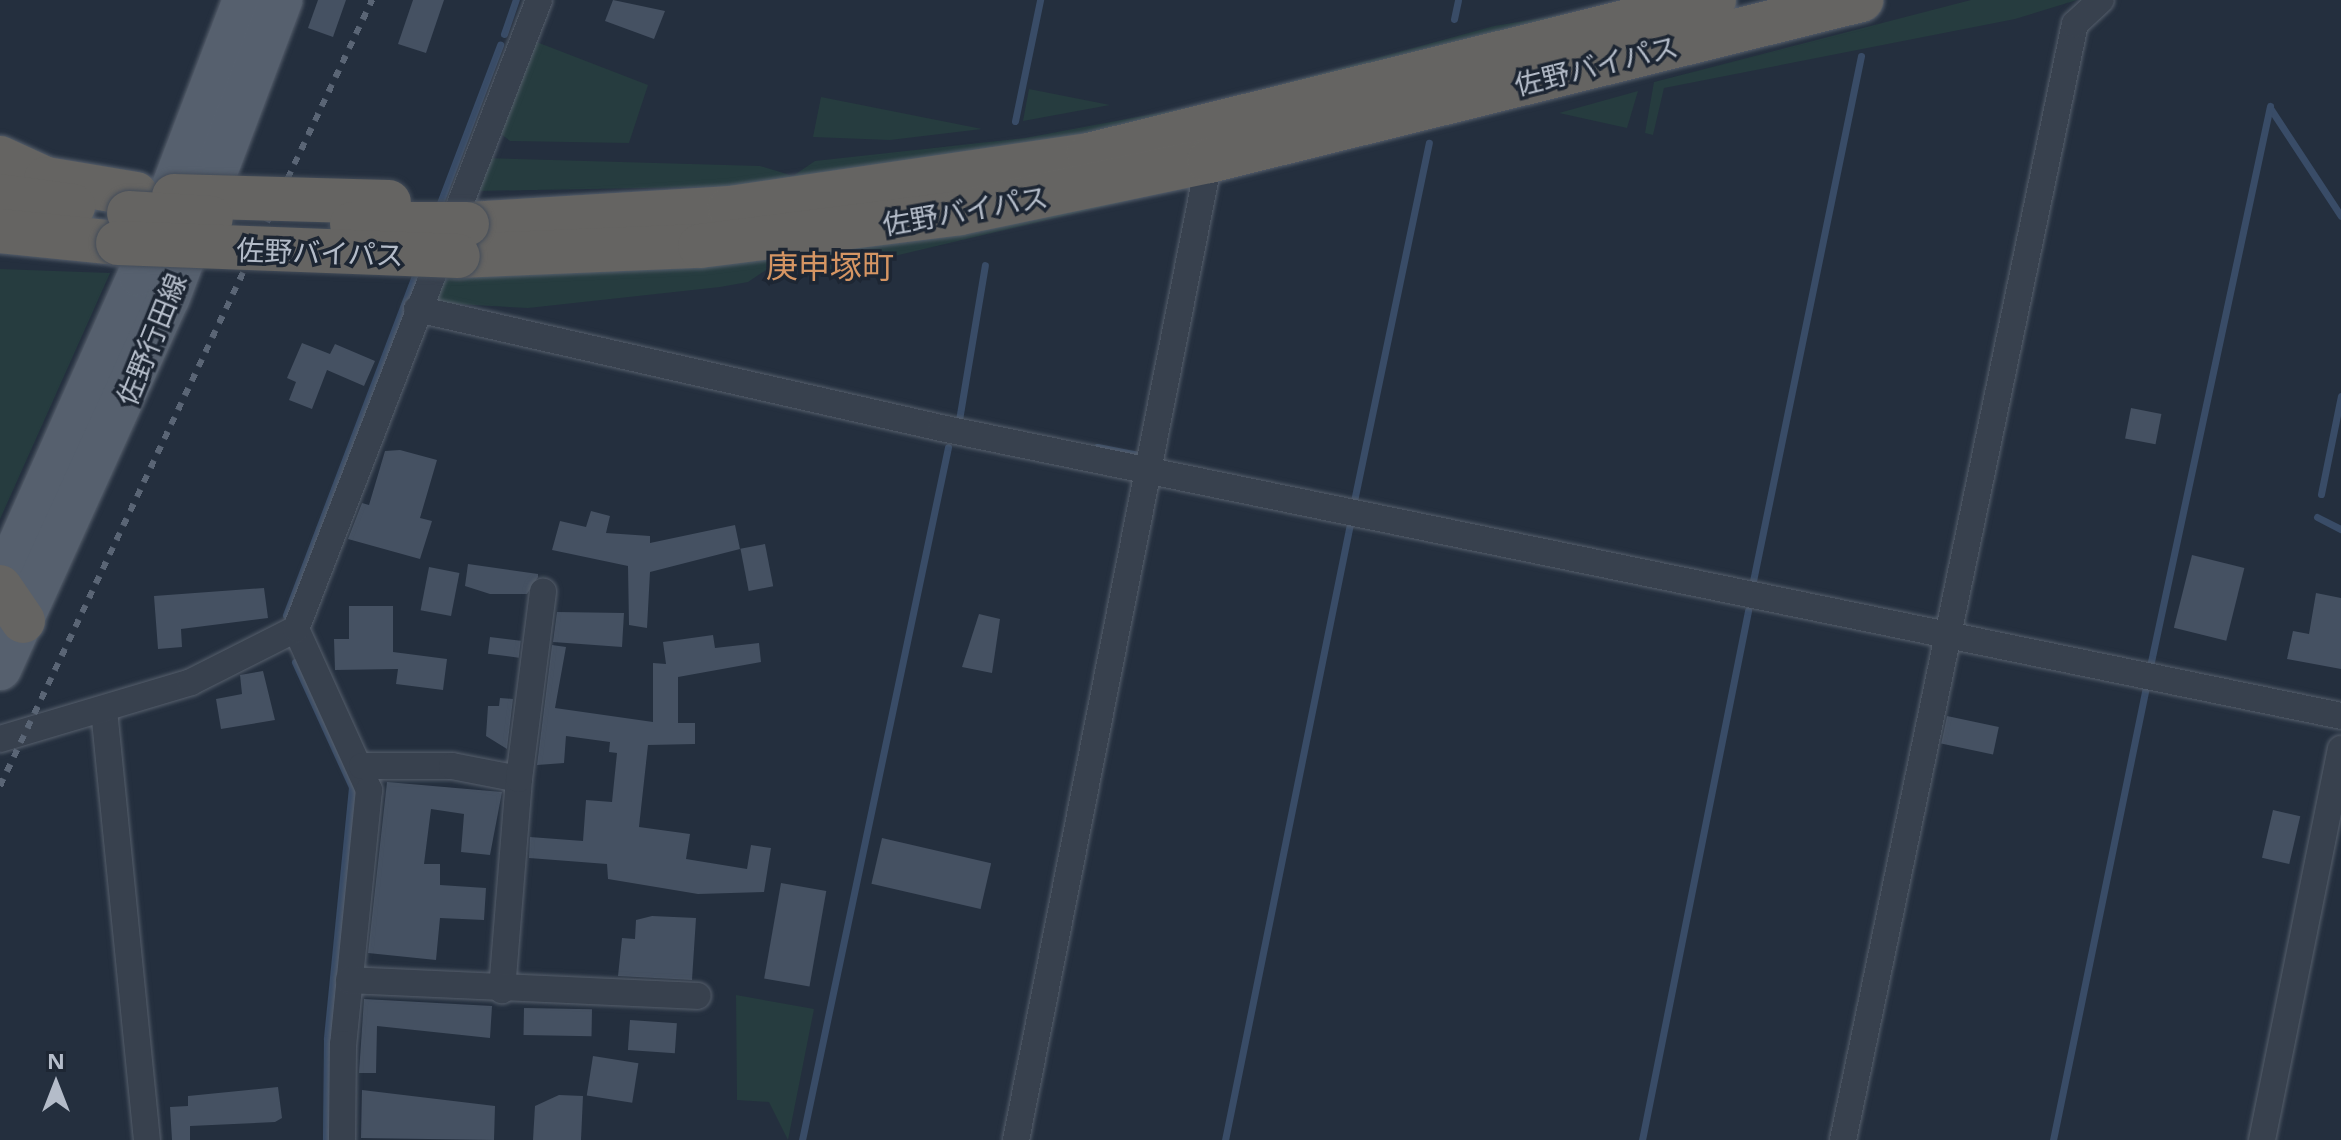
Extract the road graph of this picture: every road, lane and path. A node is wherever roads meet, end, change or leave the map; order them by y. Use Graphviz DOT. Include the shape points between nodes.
graph roads {
  1 [pos="244,0"];
  2 [pos="281,0"];
  3 [pos="539,0"];
  4 [pos="1714,0"];
  5 [pos="1861,0"];
  6 [pos="2101,0"];
  7 [pos="0,158"];
  8 [pos="1209,161"];
  9 [pos="0,196"];
  10 [pos="124,227"];
  11 [pos="466,228"];
  12 [pos="0,231"];
  13 [pos="0,255"];
  14 [pos="417,309"];
  15 [pos="1152,473"];
  16 [pos="543,592"];
  17 [pos="6,604"];
  18 [pos="296,629"];
  19 [pos="1947,635"];
  20 [pos="0,669"];
  21 [pos="104,710"];
  22 [pos="2341,716"];
  23 [pos="0,739"];
  24 [pos="2341,749"];
  25 [pos="362,766"];
  26 [pos="519,779"];
  27 [pos="349,980"];
  28 [pos="502,990"];
  29 [pos="698,996"];
  30 [pos="147,1140"];
  31 [pos="342,1140"];
  32 [pos="1016,1140"];
  33 [pos="1843,1140"];
  34 [pos="2262,1140"];
  1 -- 17 [label="main road, 佐野行田線"];
  2 -- 17 [label="main road, 佐野行田線" via="169,297"];
  3 -- 14 [label="street"];
  4 -- 11 [label="highway, 佐野バイパス" via="1089,155 800,200"];
  5 -- 8 [label="highway, 佐野バイパス"];
  6 -- 19 [label="street" via="2075,24"];
  7 -- 10 [label="highway" via="46,179"];
  8 -- 11 [label="highway, 佐野バイパス" via="960,213 817,233"];
  8 -- 15 [label="street"];
  9 -- 10 [label="highway, 佐野バイパス"];
  10 -- 11 [label="highway, 佐野バイパス, bridge"];
  10 -- 11 [label="highway, 佐野バイパス, bridge" via="353,254"];
  10 -- 12 [label="highway, 佐野バイパス"];
  10 -- 13 [label="highway"];
  14 -- 15 [label="street"];
  14 -- 18 [label="street"];
  15 -- 19 [label="street"];
  15 -- 32 [label="street"];
  16 -- 26 [label="street"];
  17 -- 20 [label="main road, 佐野行田線"];
  18 -- 21 [label="street" via="191,682"];
  18 -- 25 [label="street"];
  19 -- 22 [label="street"];
  19 -- 33 [label="street"];
  21 -- 23 [label="street"];
  21 -- 30 [label="street"];
  24 -- 34 [label="street"];
  25 -- 26 [label="street" via="452,766"];
  25 -- 27 [label="street" via="369,790"];
  26 -- 28 [label="street"];
  27 -- 28 [label="street"];
  27 -- 31 [label="street"];
  28 -- 29 [label="street"];
}
